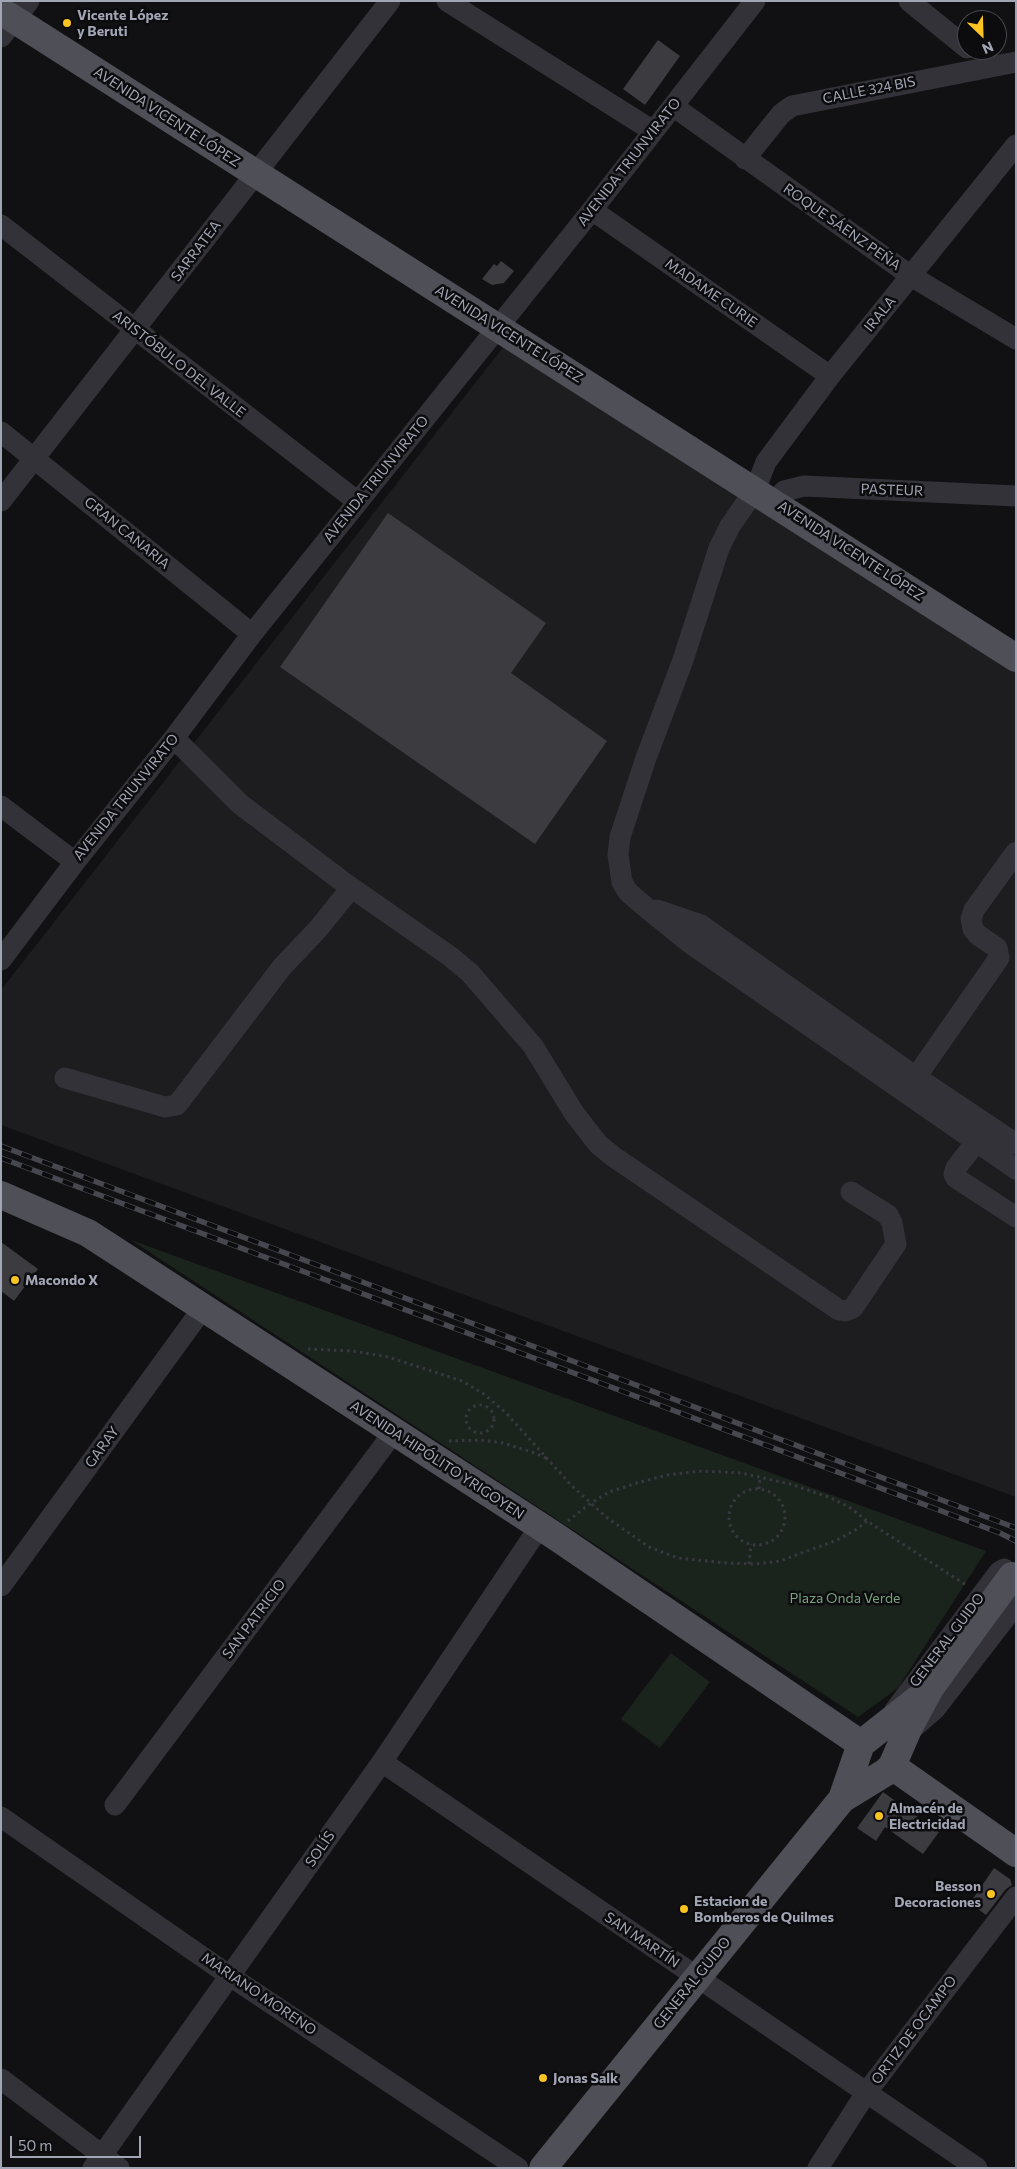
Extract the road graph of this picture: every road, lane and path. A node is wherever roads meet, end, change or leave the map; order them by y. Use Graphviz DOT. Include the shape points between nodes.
graph roads {
  1 [pos="390,1"];
  2 [pos="447,1"];
  3 [pos="756,1"];
  4 [pos="909,1"];
  5 [pos="12,17"];
  6 [pos="957,40"];
  7 [pos="977,60"];
  8 [pos="1016,62"];
  9 [pos="981,68"];
  10 [pos="673,106"];
  11 [pos="653,131"];
  12 [pos="1016,146"];
  13 [pos="745,159"];
  14 [pos="255,173"];
  15 [pos="592,210"];
  16 [pos="1,225"];
  17 [pos="911,276"];
  18 [pos="498,326"];
  19 [pos="135,331"];
  20 [pos="1016,339"];
  21 [pos="830,376"];
  22 [pos="1,432"];
  23 [pos="34,459"];
  24 [pos="765,496"];
  25 [pos="1016,496"];
  26 [pos="1,501"];
  27 [pos="358,502"];
  28 [pos="252,634"];
  29 [pos="1016,658"];
  30 [pos="174,738"];
  31 [pos="1,806"];
  32 [pos="1016,852"];
  33 [pos="75,862"];
  34 [pos="351,888"];
  35 [pos="643,906"];
  36 [pos="1,960"];
  37 [pos="916,1076"];
  38 [pos="65,1078"];
  39 [pos="976,1142"];
  40 [pos="1016,1144"];
  41 [pos="1016,1170"];
  42 [pos="852,1192"];
  43 [pos="1,1195"];
  44 [pos="1016,1217"];
  45 [pos="203,1308"];
  46 [pos="303,1349"];
  47 [pos="492,1401"];
  48 [pos="487,1408"];
  49 [pos="394,1432"];
  50 [pos="474,1432"];
  51 [pos="471,1441"];
  52 [pos="418,1448"];
  53 [pos="550,1460"];
  54 [pos="760,1478"];
  55 [pos="759,1489"];
  56 [pos="590,1503"];
  57 [pos="867,1522"];
  58 [pos="547,1531"];
  59 [pos="751,1544"];
  60 [pos="749,1564"];
  61 [pos="1014,1574"];
  62 [pos="1,1586"];
  63 [pos="981,1594"];
  64 [pos="1016,1604"];
  65 [pos="895,1730"];
  66 [pos="861,1744"];
  67 [pos="382,1762"];
  68 [pos="892,1766"];
  69 [pos="842,1798"];
  70 [pos="115,1805"];
  71 [pos="1,1817"];
  72 [pos="1016,1853"];
  73 [pos="1016,1897"];
  74 [pos="230,1976"];
  75 [pos="696,1977"];
  76 [pos="1,2079"];
  77 [pos="866,2093"];
  78 [pos="105,2164"];
  79 [pos="518,2168"];
  80 [pos="543,2168"];
  81 [pos="818,2168"];
  82 [pos="977,2168"];
  1 -- 14 [label="street, SARRATEA"];
  2 -- 11 [label="street"];
  3 -- 10 [label="street, AVENIDA TRIUNVIRATO"];
  4 -- 6 [label="street"];
  5 -- 14 [label="main road, AVENIDA VICENTE LÓPEZ"];
  7 -- 9 [label="street"];
  8 -- 9 [label="street, CALLE 324 BIS"];
  9 -- 13 [label="street, CALLE 324 BIS" via="792,106 781,114"];
  10 -- 11 [label="street, AVENIDA TRIUNVIRATO"];
  10 -- 13 [label="street, ROQUE SÁENZ PEÑA"];
  11 -- 15 [label="street, AVENIDA TRIUNVIRATO"];
  12 -- 17 [label="street, IRALA"];
  13 -- 17 [label="street, ROQUE SÁENZ PEÑA"];
  14 -- 18 [label="main road, AVENIDA VICENTE LÓPEZ"];
  14 -- 19 [label="street, SARRATEA"];
  15 -- 18 [label="street, AVENIDA TRIUNVIRATO"];
  15 -- 21 [label="street, MADAME CURIE"];
  16 -- 19 [label="street, ARISTÓBULO DEL VALLE"];
  17 -- 20 [label="street, ROQUE SÁENZ PEÑA"];
  17 -- 21 [label="street, IRALA"];
  18 -- 24 [label="main road, AVENIDA VICENTE LÓPEZ"];
  18 -- 27 [label="street, AVENIDA TRIUNVIRATO"];
  19 -- 23 [label="street, SARRATEA"];
  19 -- 27 [label="street, ARISTÓBULO DEL VALLE"];
  21 -- 24 [label="street, IRALA" via="766,462"];
  22 -- 23 [label="street, GRAN CANARIA"];
  23 -- 26 [label="street, SARRATEA"];
  23 -- 28 [label="street, GRAN CANARIA"];
  24 -- 25 [label="street, PASTEUR" via="804,486"];
  24 -- 29 [label="main road, AVENIDA VICENTE LÓPEZ"];
  24 -- 35 [label="street" via="730,526 719,548 620,838 618,855 622,882"];
  27 -- 28 [label="street, AVENIDA TRIUNVIRATO"];
  28 -- 30 [label="street, AVENIDA TRIUNVIRATO"];
  30 -- 33 [label="street, AVENIDA TRIUNVIRATO"];
  30 -- 34 [label="street" via="240,804"];
  31 -- 33 [label="street"];
  32 -- 37 [label="street" via="974,910 971,919 978,935 997,948 999,958"];
  33 -- 36 [label="street, AVENIDA TRIUNVIRATO"];
  34 -- 38 [label="street" via="282,967 177,1105 165,1107"];
  34 -- 42 [label="street" via="451,957 483,987 533,1046 574,1113 598,1144 839,1310 846,1311 853,1308 896,1244 888,1215"];
  35 -- 37 [label="street" via="700,925"];
  35 -- 39 [label="street" via="690,943"];
  37 -- 40 [label="street"];
  39 -- 41 [label="street"];
  39 -- 44 [label="street" via="956,1168 956,1178"];
  43 -- 45 [label="main road, AVENIDA HIPÓLITO YRIGOYEN" via="88,1233"];
  45 -- 49 [label="main road, AVENIDA HIPÓLITO YRIGOYEN"];
  45 -- 62 [label="street, GARAY"];
  46 -- 47 [label="path" via="353,1351 388,1357 462,1381"];
  47 -- 48 [label="path"];
  47 -- 53 [label="path"];
  48 -- 50 [label="path" via="494,1419 491,1428 483,1433"];
  48 -- 50 [label="path" via="474,1407 467,1413 467,1426"];
  49 -- 52 [label="main road, AVENIDA HIPÓLITO YRIGOYEN"];
  49 -- 70 [label="street, SAN PATRICIO"];
  50 -- 51 [label="path"];
  51 -- 52 [label="path" via="443,1441"];
  51 -- 53 [label="path" via="504,1443"];
  52 -- 58 [label="main road, AVENIDA HIPÓLITO YRIGOYEN"];
  53 -- 56 [label="path"];
  54 -- 55 [label="path"];
  54 -- 56 [label="path" via="741,1473 702,1471 667,1475 609,1492"];
  54 -- 57 [label="path" via="831,1498"];
  55 -- 59 [label="path" via="746,1490 729,1509 734,1535"];
  55 -- 59 [label="path" via="774,1494 781,1501 785,1520 776,1538 768,1543"];
  56 -- 58 [label="path" via="568,1521"];
  56 -- 60 [label="path" via="649,1547 678,1558"];
  57 -- 60 [label="path" via="807,1553 780,1562"];
  57 -- 63 [label="path"];
  58 -- 66 [label="main road, AVENIDA HIPÓLITO YRIGOYEN"];
  58 -- 67 [label="street, SOLÍS"];
  59 -- 60 [label="path"];
  61 -- 63 [label="street, GENERAL GUIDO" via="1011,1568 1003,1569"];
  61 -- 65 [label="main road, GENERAL GUIDO"];
  63 -- 65 [label="street, GENERAL GUIDO" via="913,1685"];
  64 -- 65 [label="street, GENERAL GUIDO" via="934,1709"];
  65 -- 66 [label="main road, GENERAL GUIDO"];
  65 -- 68 [label="main road, GENERAL GUIDO"];
  66 -- 69 [label="main road, GENERAL GUIDO"];
  67 -- 74 [label="street, SOLÍS"];
  67 -- 75 [label="street, SAN MARTÍN"];
  68 -- 69 [label="main road, GENERAL GUIDO"];
  68 -- 72 [label="main road"];
  69 -- 75 [label="main road, GENERAL GUIDO"];
  71 -- 74 [label="street, MARIANO MORENO"];
  73 -- 77 [label="street, ORTIZ DE OCAMPO"];
  74 -- 78 [label="street, SOLÍS"];
  74 -- 79 [label="street, MARIANO MORENO"];
  75 -- 77 [label="street, SAN MARTÍN"];
  75 -- 80 [label="main road, GENERAL GUIDO"];
  76 -- 78 [label="street"];
  77 -- 81 [label="street, ORTIZ DE OCAMPO"];
  77 -- 82 [label="street, SAN MARTÍN"];
}
